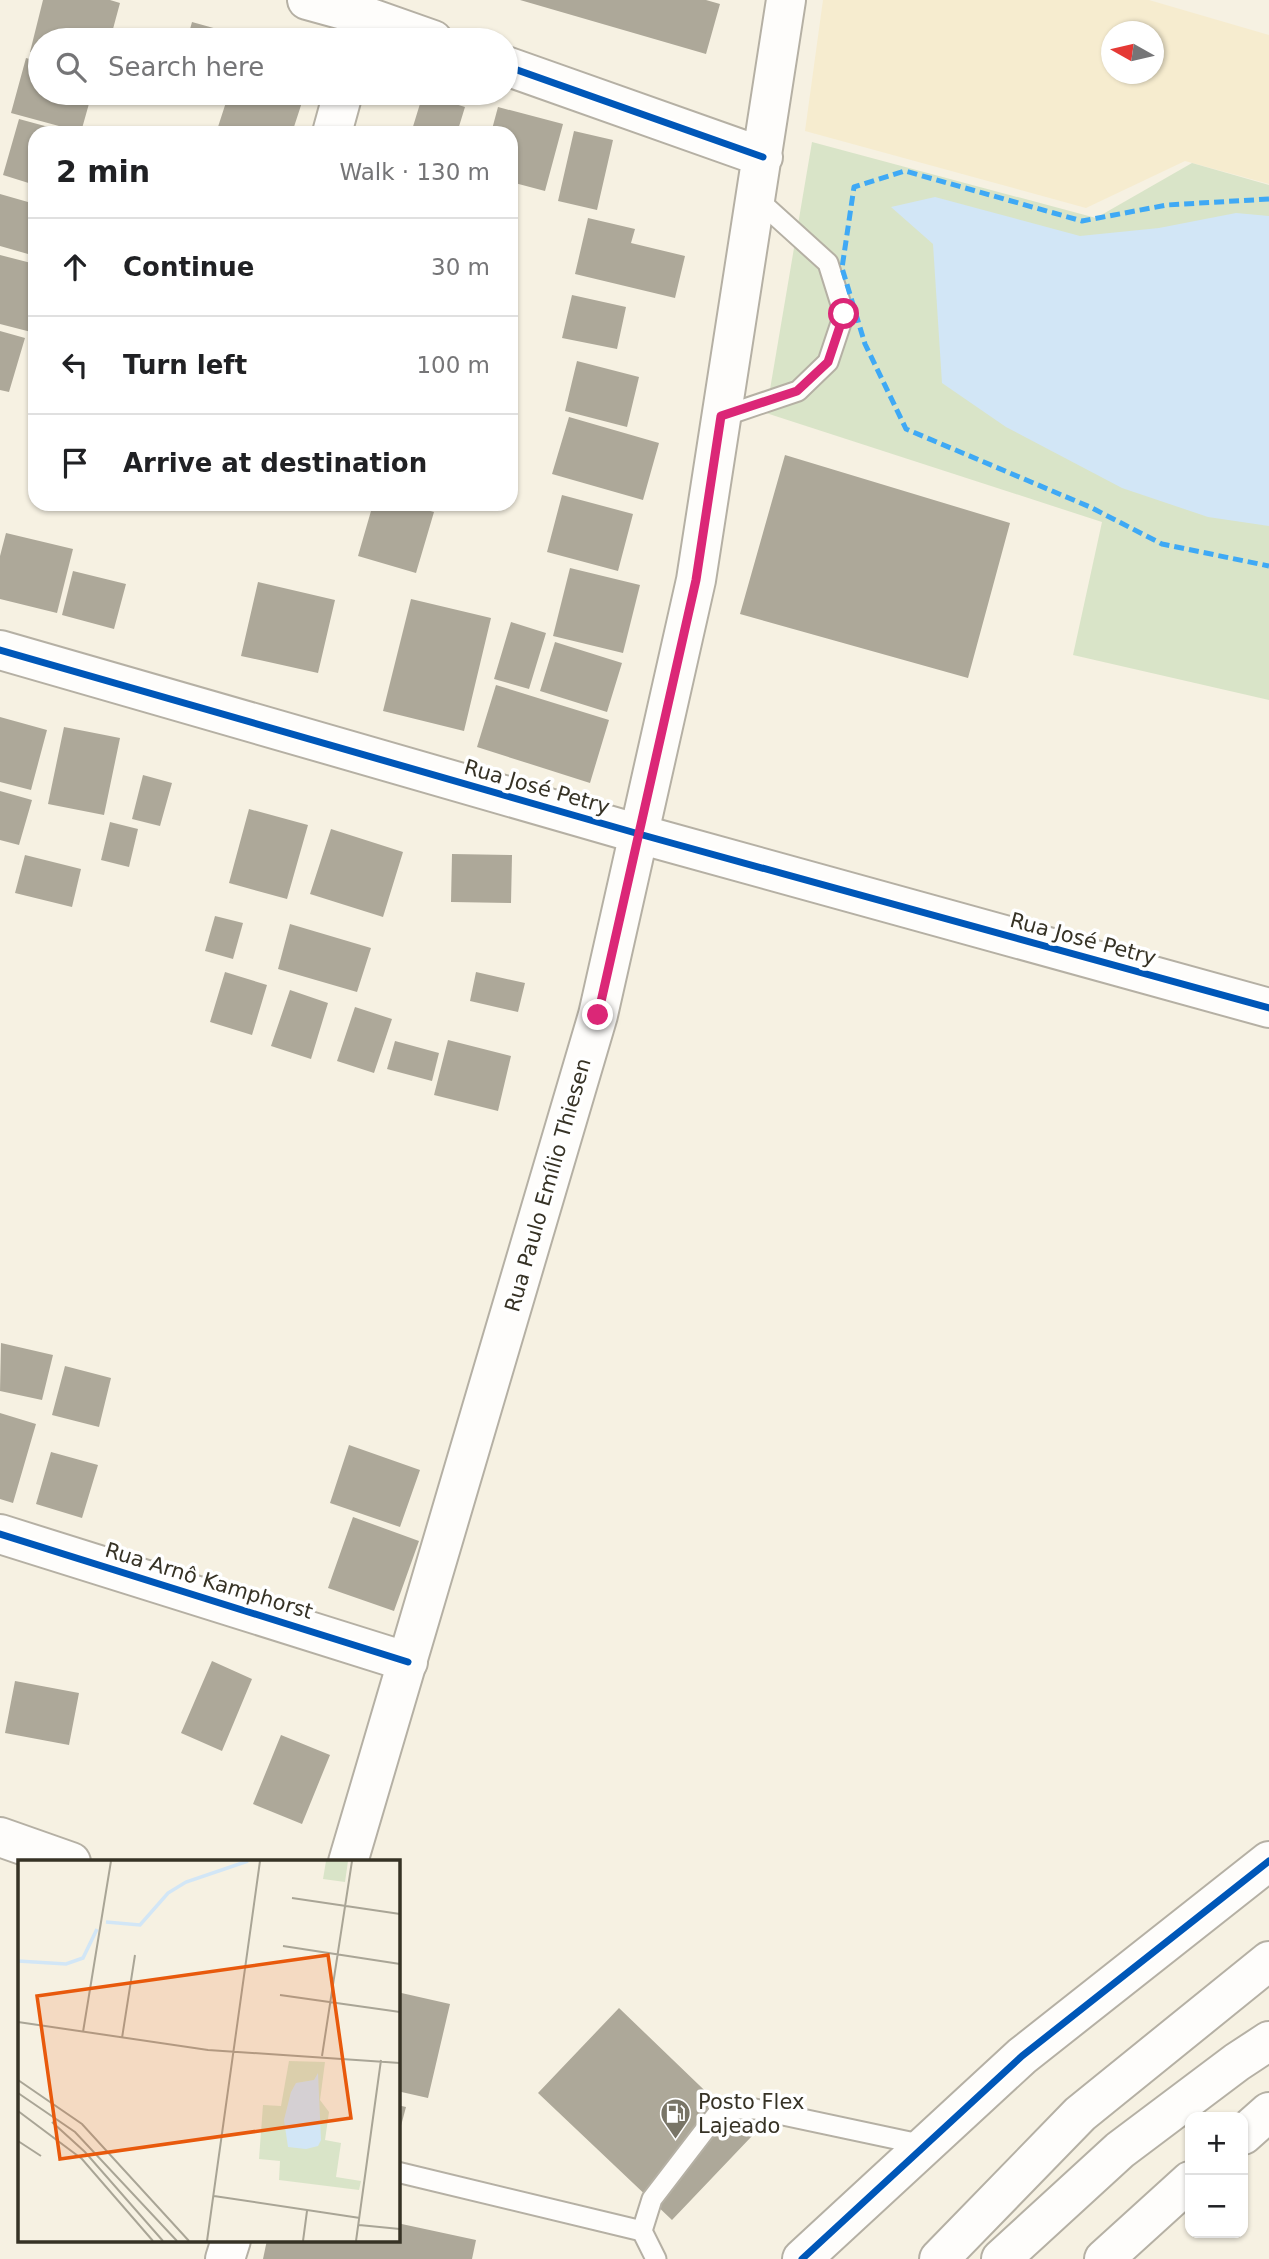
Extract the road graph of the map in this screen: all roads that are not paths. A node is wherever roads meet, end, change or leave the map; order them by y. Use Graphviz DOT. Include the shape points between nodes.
graph roads {
  1 [pos="307,0"];
  2 [pos="786,0"];
  3 [pos="364,19"];
  4 [pos="394,28"];
  5 [pos="518,70"];
  6 [pos="340,105"];
  7 [pos="334,126"];
  8 [pos="763,157"];
  9 [pos="755,197"];
  10 [pos="721,416"];
  11 [pos="0,650"];
  12 [pos="639,834"];
  13 [pos="1269,1009"];
  14 [pos="0,1534"];
  15 [pos="408,1662"];
  16 [pos="0,1837"];
  17 [pos="65,1860"];
  18 [pos="349,1860"];
  19 [pos="1269,1861"];
  20 [pos="1269,1961"];
  21 [pos="1269,2041"];
  22 [pos="1269,2112"];
  23 [pos="1248,2131"];
  24 [pos="924,2144"];
  25 [pos="399,2172"];
  26 [pos="1185,2186"];
  27 [pos="642,2231"];
  28 [pos="230,2242"];
  29 [pos="225,2259"];
  30 [pos="656,2259"];
  31 [pos="802,2259"];
  32 [pos="939,2259"];
  33 [pos="1002,2259"];
  34 [pos="1104,2259"];
  1 -- 3 [label="main road"];
  2 -- 8 [label="main road, Rua Paulo Emílio Thiesen"];
  3 -- 4 [label="main road"];
  5 -- 8 [label="main road"];
  6 -- 7 [label="main road"];
  8 -- 9 [label="main road, Rua Paulo Emílio Thiesen"];
  9 -- 10 [label="main road, Rua Paulo Emílio Thiesen"];
  9 -- 10 [label="lane" via="828,263 844,314 828,362 797,391"];
  10 -- 12 [label="main road, Rua Paulo Emílio Thiesen" via="696,580"];
  11 -- 12 [label="main road, Rua José Petry"];
  12 -- 13 [label="main road, Rua José Petry"];
  12 -- 15 [label="main road, Rua Paulo Emílio Thiesen" via="598,1015"];
  14 -- 15 [label="main road, Rua Arnô Kamphorst"];
  15 -- 18 [label="main road, Rua Paulo Emílio Thiesen"];
  16 -- 17 [label="main road"];
  19 -- 24 [label="main road" via="1022,2056"];
  20 -- 32 [label="main road" via="1080,2114"];
  21 -- 33 [label="main road" via="1120,2150"];
  22 -- 23 [label="main road"];
  24 -- 27 [label="lane" via="755,2109 718,2113 652,2199"];
  24 -- 31 [label="main road"];
  25 -- 27 [label="lane"];
  26 -- 34 [label="main road"];
  27 -- 30 [label="lane"];
  28 -- 29 [label="main road"];
}
